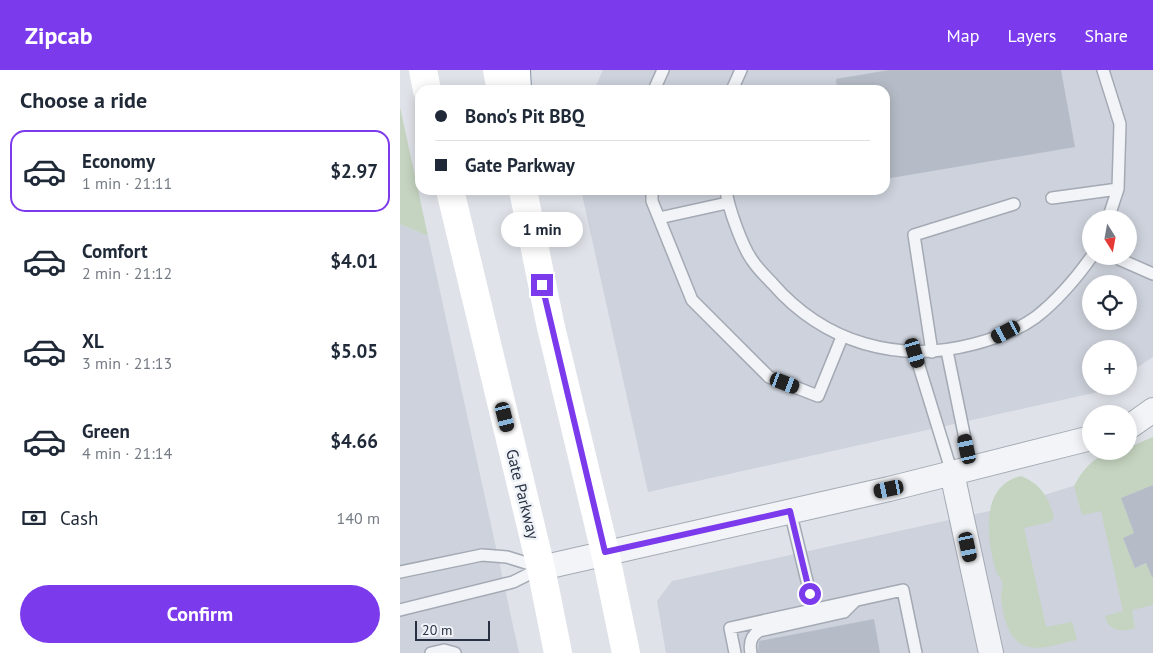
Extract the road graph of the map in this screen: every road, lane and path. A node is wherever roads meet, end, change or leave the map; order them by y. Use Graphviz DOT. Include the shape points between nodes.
graph roads {
  1 [pos="423,70"];
  2 [pos="497,70"];
  3 [pos="516,70"];
  4 [pos="663,70"];
  5 [pos="741,70"];
  6 [pos="1102,70"];
  7 [pos="426,85"];
  8 [pos="501,85"];
  9 [pos="517,85"];
  10 [pos="656,85"];
  11 [pos="734,85"];
  12 [pos="1118,189"];
  13 [pos="451,195"];
  14 [pos="524,195"];
  15 [pos="652,195"];
  16 [pos="726,195"];
  17 [pos="1052,198"];
  18 [pos="727,203"];
  19 [pos="1014,204"];
  20 [pos="1111,210"];
  21 [pos="659,218"];
  22 [pos="1086,265"];
  23 [pos="1132,265"];
  24 [pos="1153,274"];
  25 [pos="842,337"];
  26 [pos="947,351"];
  27 [pos="932,352"];
  28 [pos="915,353"];
  29 [pos="1153,410"];
  30 [pos="1137,421"];
  31 [pos="1082,440"];
  32 [pos="961,471"];
  33 [pos="790,511"];
  34 [pos="605,552"];
  35 [pos="541,568"];
  36 [pos="400,572"];
  37 [pos="855,601"];
  38 [pos="400,610"];
  39 [pos="814,610"];
  40 [pos="431,653"];
  41 [pos="455,653"];
  42 [pos="558,653"];
  43 [pos="626,653"];
  44 [pos="735,653"];
  45 [pos="751,653"];
  46 [pos="916,653"];
  47 [pos="991,653"];
  1 -- 7 [label="main road"];
  2 -- 8 [label="main road"];
  3 -- 9 [label="main road"];
  4 -- 10 [label="lane"];
  5 -- 11 [label="lane"];
  6 -- 12 [label="lane" via="1120,124"];
  12 -- 17 [label="lane"];
  12 -- 20 [label="lane"];
  13 -- 35 [label="main road, Gate Parkway"];
  14 -- 34 [label="main road" via="550,323"];
  15 -- 21 [label="lane"];
  16 -- 18 [label="lane"];
  18 -- 21 [label="lane"];
  18 -- 25 [label="lane" via="756,266 790,305"];
  19 -- 27 [label="lane" via="914,235"];
  21 -- 25 [label="lane" via="692,300 769,377 818,396"];
  22 -- 26 [label="lane" via="1069,288 1034,318 992,340"];
  23 -- 24 [label="lane"];
  25 -- 28 [label="lane" via="878,348"];
  26 -- 27 [label="lane"];
  26 -- 32 [label="lane"];
  27 -- 28 [label="lane"];
  28 -- 32 [label="lane"];
  29 -- 30 [label="street"];
  31 -- 32 [label="street"];
  32 -- 33 [label="street"];
  32 -- 47 [label="street"];
  33 -- 34 [label="street"];
  33 -- 39 [label="lane"];
  34 -- 35 [label="street"];
  34 -- 43 [label="main road"];
  35 -- 36 [label="lane" via="507,556 482,555"];
  35 -- 38 [label="lane" via="513,582"];
  35 -- 42 [label="main road, Gate Parkway"];
  37 -- 39 [label="lane"];
  37 -- 45 [label="lane" via="844,612 759,631 750,643"];
  37 -- 46 [label="lane" via="903,590"];
  39 -- 44 [label="lane" via="730,628"];
  40 -- 41 [label="lane" via="444,650"];
}
